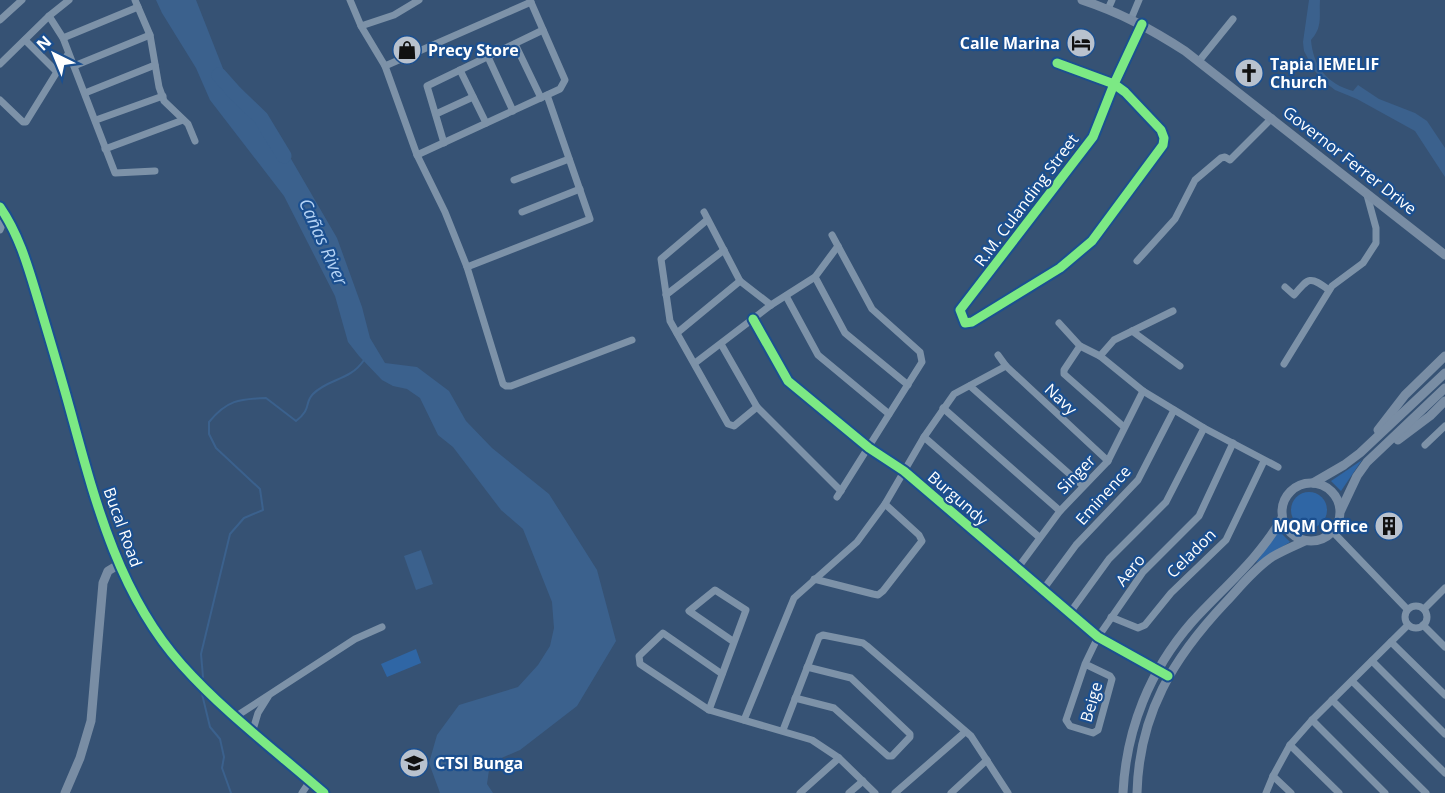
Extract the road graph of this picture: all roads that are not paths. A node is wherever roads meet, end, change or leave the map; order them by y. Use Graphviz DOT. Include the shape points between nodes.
graph roads {
  1 [pos="22,0"];
  2 [pos="69,0"];
  3 [pos="350,0"];
  4 [pos="419,0"];
  5 [pos="1082,0"];
  6 [pos="1139,0"];
  7 [pos="530,1"];
  8 [pos="136,3"];
  9 [pos="1110,4"];
  10 [pos="49,16"];
  11 [pos="1131,19"];
  12 [pos="1233,19"];
  13 [pos="0,20"];
  14 [pos="1142,24"];
  15 [pos="361,26"];
  16 [pos="543,30"];
  17 [pos="150,35"];
  18 [pos="63,38"];
  19 [pos="25,40"];
  20 [pos="515,44"];
  21 [pos="68,54"];
  22 [pos="488,57"];
  23 [pos="1199,61"];
  24 [pos="1057,63"];
  25 [pos="0,64"];
  26 [pos="155,65"];
  27 [pos="74,66"];
  28 [pos="385,66"];
  29 [pos="460,70"];
  30 [pos="57,72"];
  31 [pos="1114,84"];
  32 [pos="85,93"];
  33 [pos="163,96"];
  34 [pos="473,97"];
  35 [pos="544,97"];
  36 [pos="0,100"];
  37 [pos="10,110"];
  38 [pos="513,111"];
  39 [pos="0,112"];
  40 [pos="436,114"];
  41 [pos="1272,118"];
  42 [pos="96,120"];
  43 [pos="183,120"];
  44 [pos="486,123"];
  45 [pos="195,141"];
  46 [pos="444,143"];
  47 [pos="105,149"];
  48 [pos="417,155"];
  49 [pos="569,159"];
  50 [pos="155,171"];
  51 [pos="514,180"];
  52 [pos="580,189"];
  53 [pos="1367,192"];
  54 [pos="3,211"];
  55 [pos="522,212"];
  56 [pos="704,212"];
  57 [pos="707,220"];
  58 [pos="0,230"];
  59 [pos="832,235"];
  60 [pos="838,246"];
  61 [pos="724,250"];
  62 [pos="1445,255"];
  63 [pos="1137,261"];
  64 [pos="467,267"];
  65 [pos="815,277"];
  66 [pos="740,282"];
  67 [pos="1285,287"];
  68 [pos="1329,290"];
  69 [pos="666,295"];
  70 [pos="786,296"];
  71 [pos="771,305"];
  72 [pos="1173,311"];
  73 [pos="753,319"];
  74 [pos="1059,323"];
  75 [pos="1132,331"];
  76 [pos="677,333"];
  77 [pos="632,340"];
  78 [pos="721,344"];
  79 [pos="1080,346"];
  80 [pos="998,355"];
  81 [pos="1100,356"];
  82 [pos="1445,356"];
  83 [pos="695,363"];
  84 [pos="1284,364"];
  85 [pos="1006,366"];
  86 [pos="1180,366"];
  87 [pos="1445,373"];
  88 [pos="908,385"];
  89 [pos="970,386"];
  90 [pos="1445,388"];
  91 [pos="1143,391"];
  92 [pos="1445,402"];
  93 [pos="757,407"];
  94 [pos="944,408"];
  95 [pos="1174,410"];
  96 [pos="890,414"];
  97 [pos="1124,427"];
  98 [pos="1204,428"];
  99 [pos="1443,431"];
  100 [pos="924,437"];
  101 [pos="1233,443"];
  102 [pos="1425,445"];
  103 [pos="869,448"];
  104 [pos="1360,453"];
  105 [pos="1264,460"];
  106 [pos="1108,461"];
  107 [pos="1367,462"];
  108 [pos="1278,467"];
  109 [pos="904,471"];
  110 [pos="1313,483"];
  111 [pos="1083,486"];
  112 [pos="885,504"];
  113 [pos="1341,510"];
  114 [pos="1060,511"];
  115 [pos="1282,518"];
  116 [pos="1333,532"];
  117 [pos="1040,537"];
  118 [pos="1305,541"];
  119 [pos="118,566"];
  120 [pos="1017,569"];
  121 [pos="814,579"];
  122 [pos="1042,591"];
  123 [pos="1444,593"];
  124 [pos="1407,609"];
  125 [pos="1424,609"];
  126 [pos="1069,614"];
  127 [pos="1111,617"];
  128 [pos="1408,625"];
  129 [pos="1423,626"];
  130 [pos="382,627"];
  131 [pos="1098,638"];
  132 [pos="734,642"];
  133 [pos="1391,642"];
  134 [pos="1445,647"];
  135 [pos="1372,661"];
  136 [pos="1085,664"];
  137 [pos="807,667"];
  138 [pos="1158,671"];
  139 [pos="722,674"];
  140 [pos="1168,676"];
  141 [pos="1352,681"];
  142 [pos="270,694"];
  143 [pos="1445,695"];
  144 [pos="795,698"];
  145 [pos="1332,700"];
  146 [pos="709,710"];
  147 [pos="235,717"];
  148 [pos="744,720"];
  149 [pos="1312,720"];
  150 [pos="1067,724"];
  151 [pos="783,730"];
  152 [pos="965,732"];
  153 [pos="252,733"];
  154 [pos="1445,734"];
  155 [pos="1290,745"];
  156 [pos="839,758"];
  157 [pos="987,760"];
  158 [pos="1445,773"];
  159 [pos="1273,776"];
  160 [pos="310,781"];
  161 [pos="863,781"];
  162 [pos="1005,792"];
  163 [pos="65,793"];
  164 [pos="302,793"];
  165 [pos="324,793"];
  166 [pos="800,793"];
  167 [pos="849,793"];
  168 [pos="875,793"];
  169 [pos="895,793"];
  170 [pos="951,793"];
  171 [pos="1123,793"];
  172 [pos="1137,793"];
  173 [pos="1266,793"];
  174 [pos="1291,793"];
  175 [pos="1339,793"];
  176 [pos="1385,793"];
  177 [pos="1426,793"];
  1 -- 13 [label="street"];
  2 -- 10 [label="street"];
  3 -- 15 [label="street"];
  4 -- 15 [label="street" via="394,15"];
  5 -- 9 [label="main road, Governor Ferrer Drive"];
  6 -- 11 [label="street"];
  7 -- 16 [label="street"];
  7 -- 28 [label="street"];
  8 -- 17 [label="street"];
  8 -- 18 [label="street"];
  9 -- 11 [label="main road, Governor Ferrer Drive"];
  10 -- 18 [label="street"];
  10 -- 19 [label="street"];
  11 -- 14 [label="main road, Governor Ferrer Drive"];
  12 -- 23 [label="street"];
  14 -- 23 [label="main road, Governor Ferrer Drive"];
  14 -- 31 [label="street, R.M. Culanding Street"];
  15 -- 28 [label="street"];
  16 -- 20 [label="street"];
  16 -- 35 [label="street" via="565,80 561,89"];
  17 -- 26 [label="street"];
  17 -- 27 [label="street"];
  18 -- 21 [label="street"];
  19 -- 25 [label="street"];
  19 -- 30 [label="street"];
  20 -- 22 [label="street"];
  20 -- 35 [label="street"];
  21 -- 27 [label="street"];
  21 -- 30 [label="street"];
  22 -- 29 [label="street"];
  22 -- 38 [label="street"];
  23 -- 41 [label="main road, Governor Ferrer Drive"];
  24 -- 31 [label="street"];
  26 -- 32 [label="street"];
  26 -- 33 [label="street"];
  27 -- 32 [label="street"];
  28 -- 48 [label="street"];
  29 -- 34 [label="street"];
  29 -- 40 [label="street" via="427,86"];
  30 -- 37 [label="street" via="26,122"];
  31 -- 31 [label="street, R.M. Culanding Street" via="1093,136 960,310 965,323 1060,268 1092,241 1163,145 1161,130"];
  32 -- 42 [label="street"];
  33 -- 42 [label="street"];
  33 -- 43 [label="street"];
  34 -- 40 [label="street"];
  34 -- 44 [label="street"];
  35 -- 38 [label="street"];
  35 -- 49 [label="street"];
  36 -- 37 [label="street"];
  37 -- 39 [label="street"];
  38 -- 44 [label="street"];
  40 -- 46 [label="street"];
  41 -- 53 [label="main road, Governor Ferrer Drive"];
  41 -- 63 [label="street" via="1230,160 1221,158 1200,175 1175,219"];
  42 -- 47 [label="street"];
  43 -- 45 [label="street"];
  43 -- 47 [label="street"];
  44 -- 46 [label="street"];
  46 -- 48 [label="street"];
  47 -- 50 [label="street" via="115,173"];
  48 -- 64 [label="street"];
  49 -- 51 [label="street"];
  49 -- 52 [label="street"];
  52 -- 55 [label="street"];
  52 -- 64 [label="street" via="590,219"];
  53 -- 62 [label="main road, Governor Ferrer Drive"];
  53 -- 68 [label="street" via="1376,243 1363,263"];
  54 -- 58 [label="street"];
  54 -- 119 [label="main road, Bucal Road" via="25,257"];
  56 -- 57 [label="street"];
  57 -- 61 [label="street"];
  57 -- 69 [label="street" via="661,259"];
  59 -- 60 [label="street"];
  60 -- 65 [label="street"];
  60 -- 88 [label="street" via="872,309 920,352 922,362"];
  61 -- 66 [label="street"];
  61 -- 69 [label="street"];
  64 -- 77 [label="street" via="506,386"];
  65 -- 70 [label="street"];
  65 -- 88 [label="street" via="845,333"];
  66 -- 71 [label="street"];
  66 -- 76 [label="street"];
  67 -- 68 [label="street" via="1294,295 1310,279"];
  68 -- 84 [label="street"];
  69 -- 76 [label="street" via="670,321"];
  70 -- 71 [label="street"];
  70 -- 96 [label="street" via="818,355"];
  71 -- 73 [label="street"];
  72 -- 75 [label="street"];
  73 -- 78 [label="street"];
  73 -- 103 [label="street, Burgundy" via="788,381"];
  74 -- 79 [label="street"];
  75 -- 81 [label="street" via="1114,340"];
  75 -- 86 [label="street"];
  76 -- 83 [label="street"];
  78 -- 83 [label="street"];
  78 -- 93 [label="street"];
  79 -- 81 [label="street"];
  79 -- 97 [label="street" via="1064,374"];
  80 -- 85 [label="street, Navy"];
  81 -- 91 [label="street"];
  82 -- 104 [label="main road" via="1405,395"];
  83 -- 93 [label="street" via="728,424 734,426"];
  85 -- 89 [label="street"];
  85 -- 106 [label="street, Navy"];
  87 -- 104 [label="main road"];
  88 -- 96 [label="street"];
  89 -- 94 [label="street" via="954,394"];
  89 -- 111 [label="street"];
  90 -- 107 [label="main road"];
  91 -- 95 [label="street"];
  91 -- 97 [label="street, Singer"];
  92 -- 107 [label="main road"];
  93 -- 103 [label="street" via="839,494"];
  94 -- 100 [label="street"];
  94 -- 114 [label="street"];
  95 -- 98 [label="street"];
  95 -- 122 [label="street, Eminence" via="1138,480 1076,545"];
  96 -- 103 [label="street"];
  97 -- 106 [label="street, Singer"];
  98 -- 101 [label="street"];
  98 -- 126 [label="street" via="1166,502 1109,559"];
  99 -- 102 [label="street"];
  100 -- 109 [label="street"];
  100 -- 117 [label="street"];
  101 -- 105 [label="street"];
  101 -- 127 [label="street, Aero" via="1199,516 1143,572"];
  103 -- 109 [label="street, Burgundy"];
  104 -- 110 [label="main road"];
  105 -- 108 [label="street"];
  105 -- 127 [label="street, Celadon" via="1226,540 1171,592 1145,625 1138,628"];
  106 -- 111 [label="street, Singer"];
  107 -- 113 [label="main road"];
  109 -- 112 [label="street"];
  109 -- 120 [label="street, Burgundy"];
  110 -- 113 [label="main road" via="1332,491"];
  110 -- 115 [label="main road" via="1290,492"];
  111 -- 114 [label="street, Singer"];
  112 -- 121 [label="street" via="857,542"];
  112 -- 121 [label="street" via="922,541 883,591 878,595"];
  113 -- 116 [label="main road"];
  114 -- 117 [label="street, Singer"];
  115 -- 118 [label="main road" via="1290,533"];
  115 -- 138 [label="main road" via="1264,548 1174,644"];
  116 -- 118 [label="main road" via="1321,540"];
  116 -- 124 [label="street"];
  117 -- 120 [label="street, Singer"];
  118 -- 140 [label="main road" via="1260,567 1201,628"];
  119 -- 147 [label="main road, Bucal Road" via="180,663"];
  119 -- 163 [label="main road" via="108,571 103,583 91,721"];
  120 -- 122 [label="street, Burgundy"];
  121 -- 148 [label="street" via="794,598"];
  122 -- 126 [label="street, Burgundy"];
  123 -- 125 [label="street"];
  124 -- 125 [label="street"];
  124 -- 128 [label="street"];
  125 -- 129 [label="street" via="1427,619"];
  126 -- 131 [label="street, Burgundy"];
  127 -- 131 [label="street, Aero"];
  128 -- 129 [label="street"];
  128 -- 133 [label="street"];
  129 -- 134 [label="street"];
  130 -- 142 [label="street" via="355,639"];
  131 -- 136 [label="street, Aero"];
  131 -- 138 [label="street, Burgundy"];
  132 -- 132 [label="street" via="689,611 715,590 746,610"];
  132 -- 139 [label="street"];
  133 -- 135 [label="street"];
  133 -- 143 [label="street"];
  135 -- 141 [label="street"];
  135 -- 154 [label="street"];
  136 -- 150 [label="street, Aero"];
  136 -- 150 [label="street, Beige" via="1112,679 1101,720 1093,734"];
  137 -- 144 [label="street"];
  137 -- 144 [label="street" via="851,678 910,737 888,756 834,708"];
  137 -- 152 [label="street" via="823,635 863,643"];
  138 -- 140 [label="street, Burgundy"];
  138 -- 171 [label="main road" via="1127,749"];
  139 -- 146 [label="street"];
  139 -- 146 [label="street" via="663,633 639,656 640,664"];
  140 -- 172 [label="main road" via="1143,743"];
  141 -- 145 [label="street"];
  141 -- 158 [label="street"];
  142 -- 147 [label="street"];
  142 -- 153 [label="street"];
  144 -- 151 [label="street"];
  145 -- 149 [label="street"];
  145 -- 177 [label="street"];
  146 -- 148 [label="street"];
  147 -- 153 [label="main road, Bucal Road"];
  148 -- 151 [label="street"];
  149 -- 155 [label="street"];
  149 -- 176 [label="street"];
  151 -- 156 [label="street" via="812,740"];
  152 -- 157 [label="street"];
  152 -- 169 [label="street"];
  153 -- 160 [label="main road, Bucal Road"];
  155 -- 159 [label="street"];
  155 -- 175 [label="street"];
  156 -- 161 [label="street"];
  156 -- 166 [label="street"];
  157 -- 162 [label="street"];
  157 -- 170 [label="street"];
  159 -- 173 [label="street"];
  159 -- 174 [label="street"];
  160 -- 164 [label="street"];
  160 -- 165 [label="main road, Bucal Road"];
  161 -- 167 [label="street"];
  161 -- 168 [label="street"];
}
